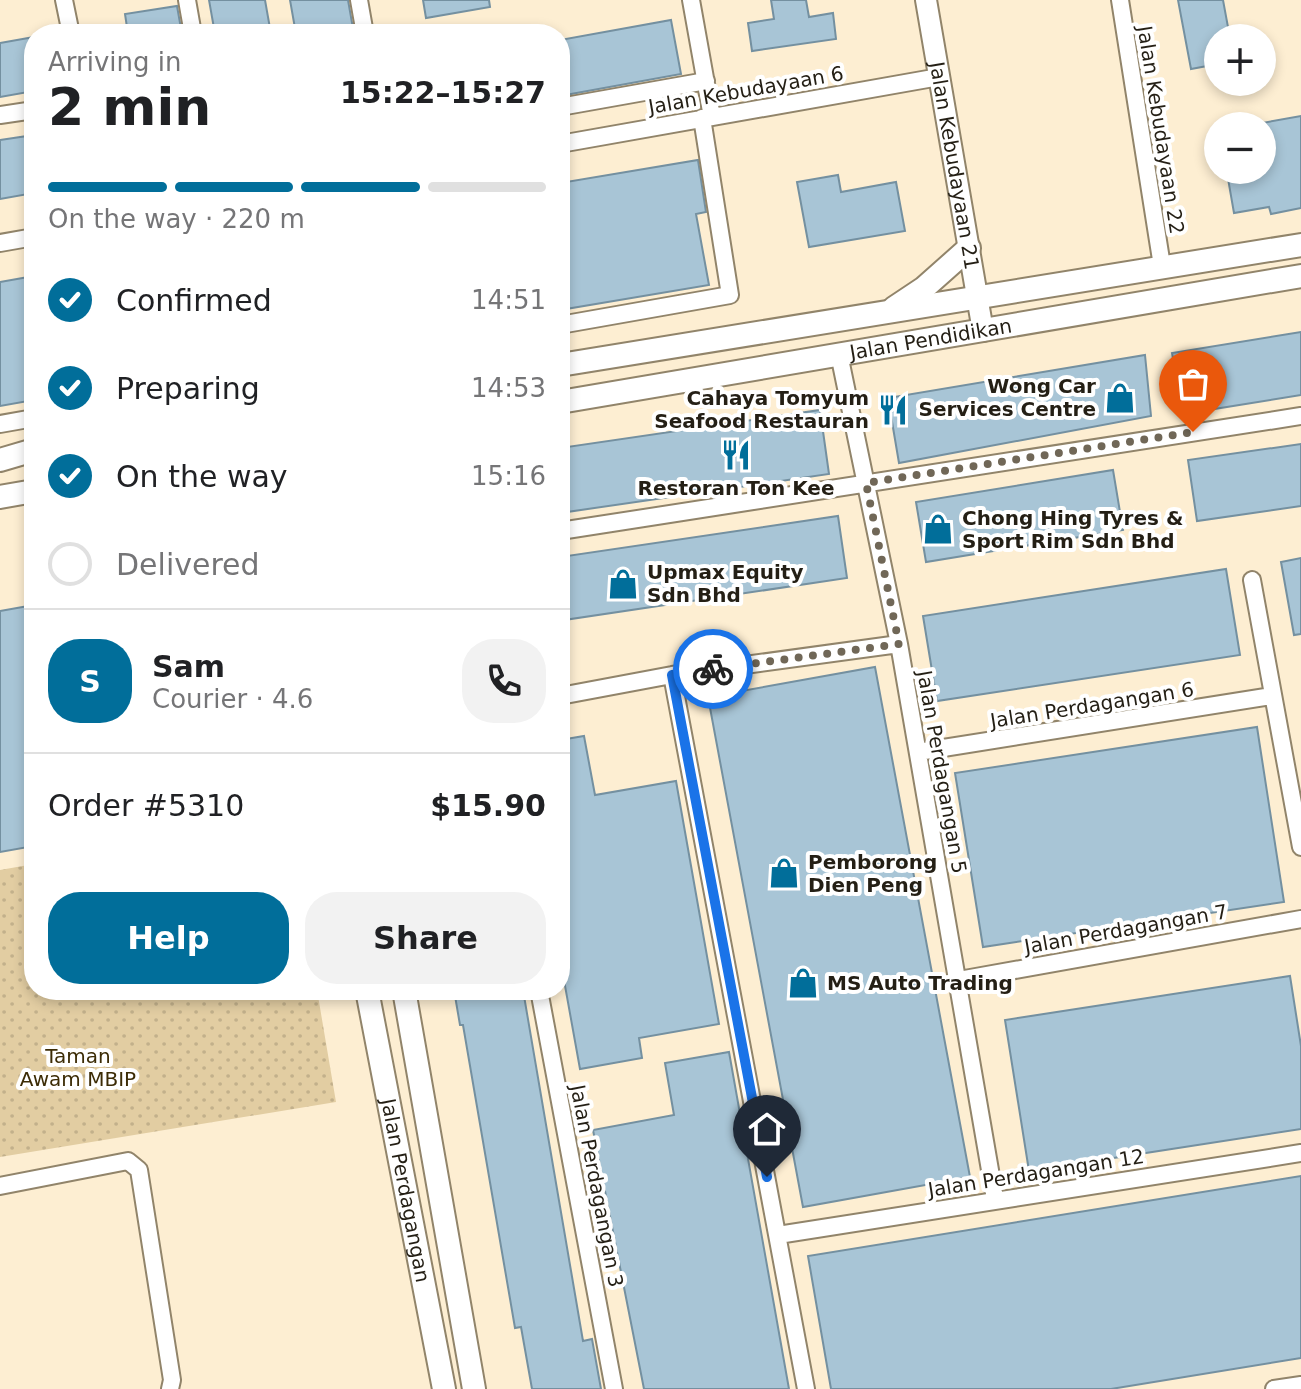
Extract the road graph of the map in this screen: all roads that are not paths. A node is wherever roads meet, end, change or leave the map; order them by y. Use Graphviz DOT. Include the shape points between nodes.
graph roads {
  1 [pos="64,0"];
  2 [pos="187,0"];
  3 [pos="359,0"];
  4 [pos="691,0"];
  5 [pos="926,0"];
  6 [pos="1120,0"];
  7 [pos="69,24"];
  8 [pos="191,24"];
  9 [pos="363,24"];
  10 [pos="939,77"];
  11 [pos="706,81"];
  12 [pos="570,105"];
  13 [pos="24,111"];
  14 [pos="0,115"];
  15 [pos="707,118"];
  16 [pos="570,142"];
  17 [pos="24,239"];
  18 [pos="0,243"];
  19 [pos="1301,245"];
  20 [pos="969,248"];
  21 [pos="1162,266"];
  22 [pos="1301,276"];
  23 [pos="977,299"];
  24 [pos="890,311"];
  25 [pos="570,323"];
  26 [pos="983,331"];
  27 [pos="839,354"];
  28 [pos="570,363"];
  29 [pos="570,400"];
  30 [pos="1301,416"];
  31 [pos="24,420"];
  32 [pos="0,424"];
  33 [pos="24,453"];
  34 [pos="24,458"];
  35 [pos="0,461"];
  36 [pos="866,483"];
  37 [pos="24,493"];
  38 [pos="0,497"];
  39 [pos="570,529"];
  40 [pos="1252,580"];
  41 [pos="899,644"];
  42 [pos="672,675"];
  43 [pos="570,694"];
  44 [pos="1272,696"];
  45 [pos="918,752"];
  46 [pos="1301,847"];
  47 [pos="1301,919"];
  48 [pos="959,980"];
  49 [pos="369,1000"];
  50 [pos="406,1000"];
  51 [pos="541,1000"];
  52 [pos="1301,1153"];
  53 [pos="0,1186"];
  54 [pos="995,1199"];
  55 [pos="778,1235"];
  56 [pos="1301,1385"];
  57 [pos="471,1388"];
  58 [pos="170,1389"];
  59 [pos="444,1389"];
  60 [pos="614,1389"];
  61 [pos="806,1389"];
  62 [pos="1274,1389"];
  1 -- 7 [label="street"];
  2 -- 8 [label="street"];
  3 -- 9 [label="street"];
  4 -- 11 [label="street"];
  5 -- 10 [label="street, Jalan Kebudayaan 21"];
  6 -- 21 [label="street, Jalan Kebudayaan 22"];
  10 -- 15 [label="street, Jalan Kebudayaan 6"];
  10 -- 20 [label="street, Jalan Kebudayaan 21"];
  11 -- 12 [label="street"];
  11 -- 15 [label="street"];
  13 -- 14 [label="street"];
  15 -- 16 [label="street, Jalan Kebudayaan 6"];
  15 -- 25 [label="street" via="730,295"];
  17 -- 18 [label="street"];
  19 -- 21 [label="main road, Jalan Pendidikan"];
  20 -- 23 [label="street, Jalan Kebudayaan 21"];
  20 -- 24 [label="main road"];
  21 -- 23 [label="main road, Jalan Pendidikan"];
  22 -- 26 [label="main road, Jalan Pendidikan"];
  23 -- 24 [label="main road, Jalan Pendidikan"];
  23 -- 26 [label="street, Jalan Kebudayaan 21"];
  24 -- 28 [label="main road, Jalan Pendidikan"];
  26 -- 27 [label="main road, Jalan Pendidikan"];
  27 -- 29 [label="main road, Jalan Pendidikan"];
  27 -- 36 [label="street, Jalan Perdagangan 5"];
  30 -- 36 [label="street"];
  31 -- 32 [label="street"];
  33 -- 35 [label="main road"];
  34 -- 35 [label="main road"];
  36 -- 39 [label="street"];
  36 -- 41 [label="street, Jalan Perdagangan 5"];
  37 -- 38 [label="main road"];
  40 -- 44 [label="street"];
  41 -- 42 [label="street"];
  41 -- 45 [label="street, Jalan Perdagangan 5"];
  42 -- 43 [label="street"];
  42 -- 55 [label="street"];
  44 -- 45 [label="street, Jalan Perdagangan 6"];
  44 -- 46 [label="street"];
  45 -- 48 [label="street, Jalan Perdagangan 5"];
  47 -- 48 [label="street, Jalan Perdagangan 7"];
  48 -- 54 [label="street, Jalan Perdagangan 5"];
  49 -- 59 [label="main road, Jalan Perdagangan"];
  50 -- 57 [label="main road, Jalan Perdagangan"];
  51 -- 60 [label="street, Jalan Perdagangan 3"];
  52 -- 54 [label="street, Jalan Perdagangan 12"];
  53 -- 58 [label="street" via="128,1161 139,1170"];
  54 -- 55 [label="street, Jalan Perdagangan 12"];
  55 -- 61 [label="street"];
  56 -- 62 [label="street"];
}
